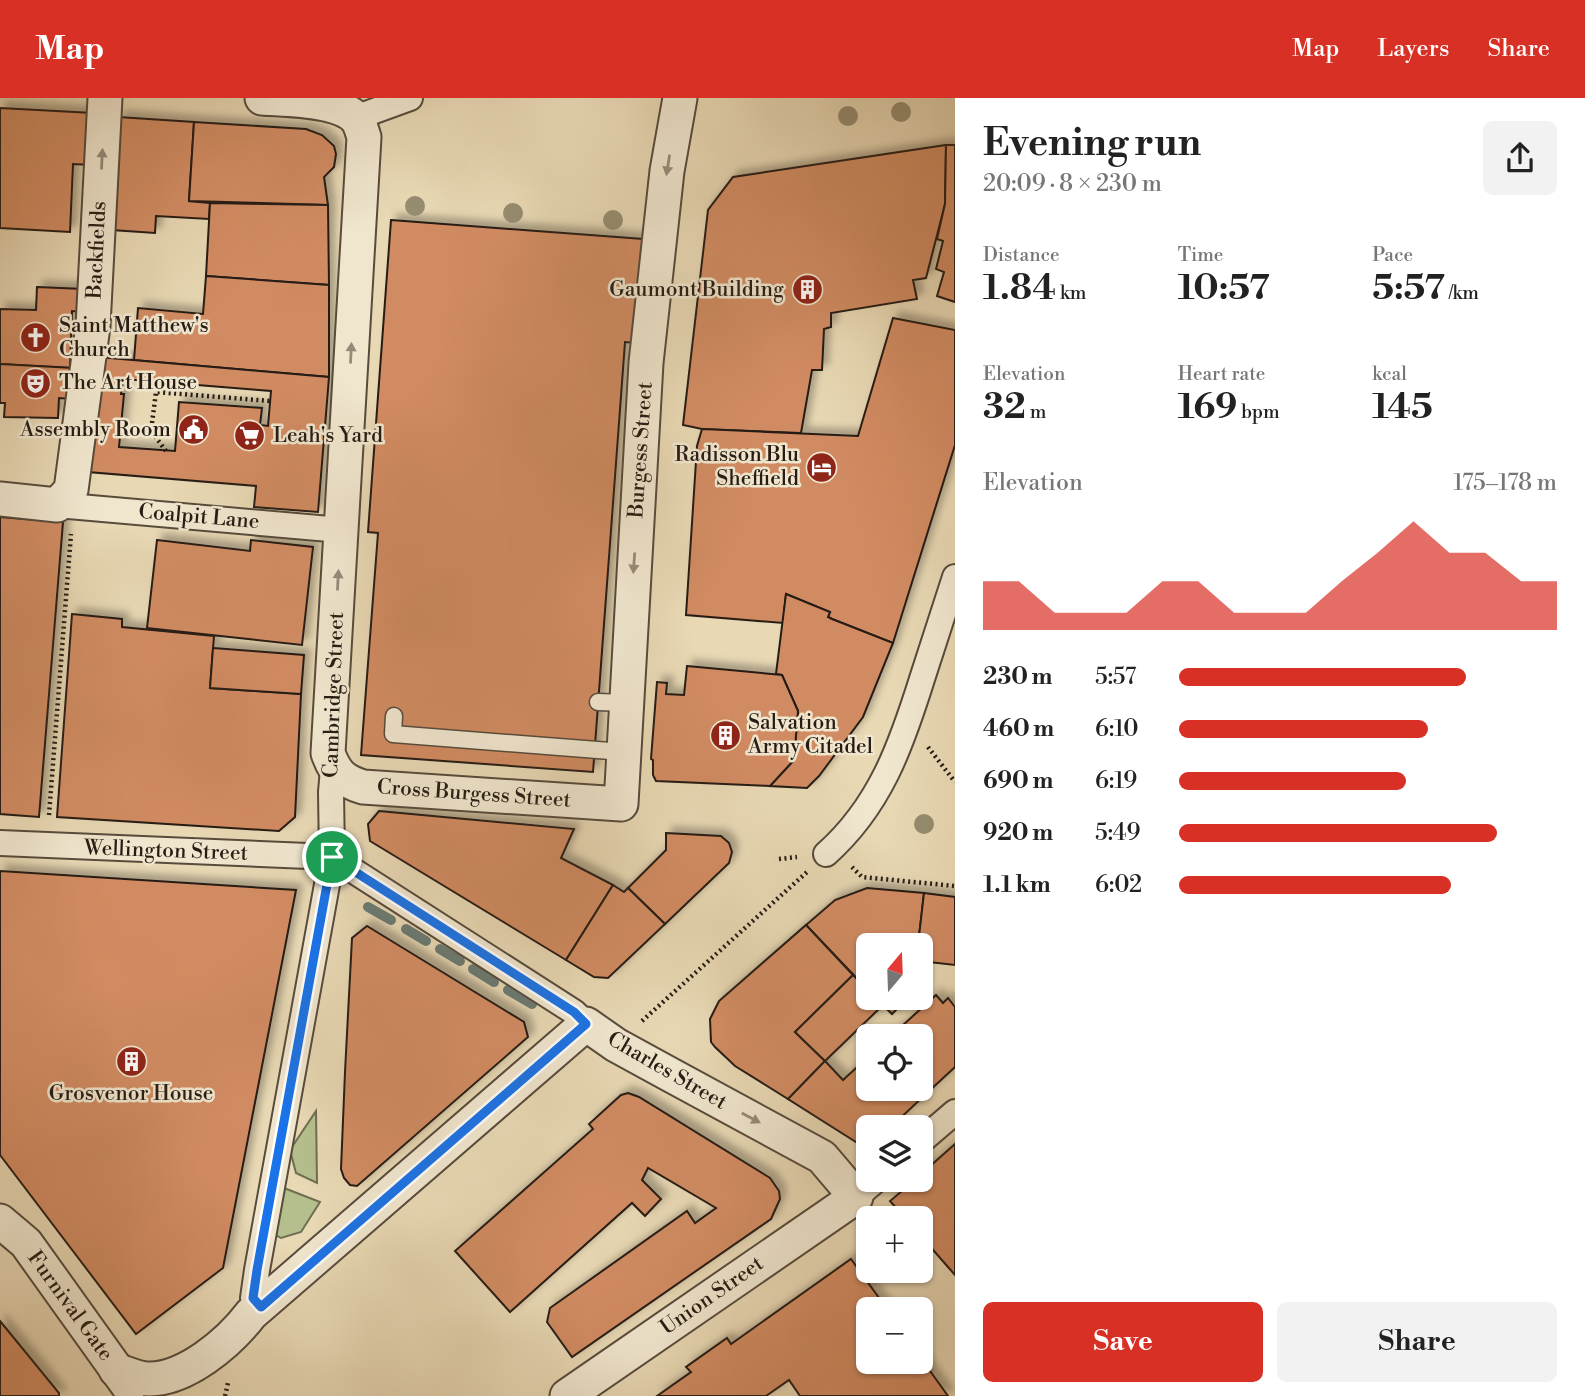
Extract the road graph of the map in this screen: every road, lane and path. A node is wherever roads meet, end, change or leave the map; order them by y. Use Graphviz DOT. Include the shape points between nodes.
graph roads {
  1 [pos="105,98"];
  2 [pos="410,98"];
  3 [pos="680,98"];
  4 [pos="276,99"];
  5 [pos="355,118"];
  6 [pos="270,401"];
  7 [pos="166,451"];
  8 [pos="0,499"];
  9 [pos="65,505"];
  10 [pos="341,530"];
  11 [pos="955,577"];
  12 [pos="394,716"];
  13 [pos="909,721"];
  14 [pos="623,752"];
  15 [pos="333,769"];
  16 [pos="955,782"];
  17 [pos="621,804"];
  18 [pos="0,843"];
  19 [pos="47,846"];
  20 [pos="830,851"];
  21 [pos="332,857"];
  22 [pos="955,886"];
  23 [pos="586,1024"];
  24 [pos="955,1112"];
  25 [pos="933,1131"];
  26 [pos="856,1181"];
  27 [pos="860,1192"];
  28 [pos="0,1221"];
  29 [pos="261,1307"];
  30 [pos="126,1383"];
  31 [pos="567,1396"];
  9 -- 1 [label="street, Backfields, one-way" via="71,490 93,326"];
  2 -- 5 [label="street"];
  3 -- 14 [label="street, Burgess Street, one-way" via="667,171 611,703"];
  4 -- 5 [label="street" via="329,105"];
  10 -- 5 [label="street, Cambridge Street, one-way" via="363,146"];
  6 -- 7 [label="path" via="156,392 151,431"];
  8 -- 9 [label="street"];
  9 -- 10 [label="street, Coalpit Lane"];
  9 -- 19 [label="path"];
  15 -- 10 [label="street, Cambridge Street, one-way" via="328,753"];
  11 -- 13 [label="street"];
  12 -- 14 [label="lane" via="393,734"];
  13 -- 16 [label="path"];
  13 -- 20 [label="street" via="889,773 856,824"];
  14 -- 17 [label="street, Burgess Street"];
  15 -- 17 [label="street, Cross Burgess Street" via="346,782 363,787"];
  15 -- 21 [label="street, Cambridge Street"];
  18 -- 19 [label="street, Wellington Street"];
  19 -- 21 [label="street, Wellington Street"];
  20 -- 22 [label="path" via="862,877"];
  21 -- 23 [label="street, Charles Street"];
  21 -- 29 [label="street, Cambridge Street" via="257,1270 253,1298"];
  23 -- 26 [label="street, Charles Street, one-way" via="822,1157"];
  23 -- 29 [label="street"];
  24 -- 25 [label="street"];
  27 -- 31 [label="street, Union Street"];
  28 -- 30 [label="street, Furnival Gate" via="26,1243"];
  29 -- 30 [label="street" via="183,1372"];
}
